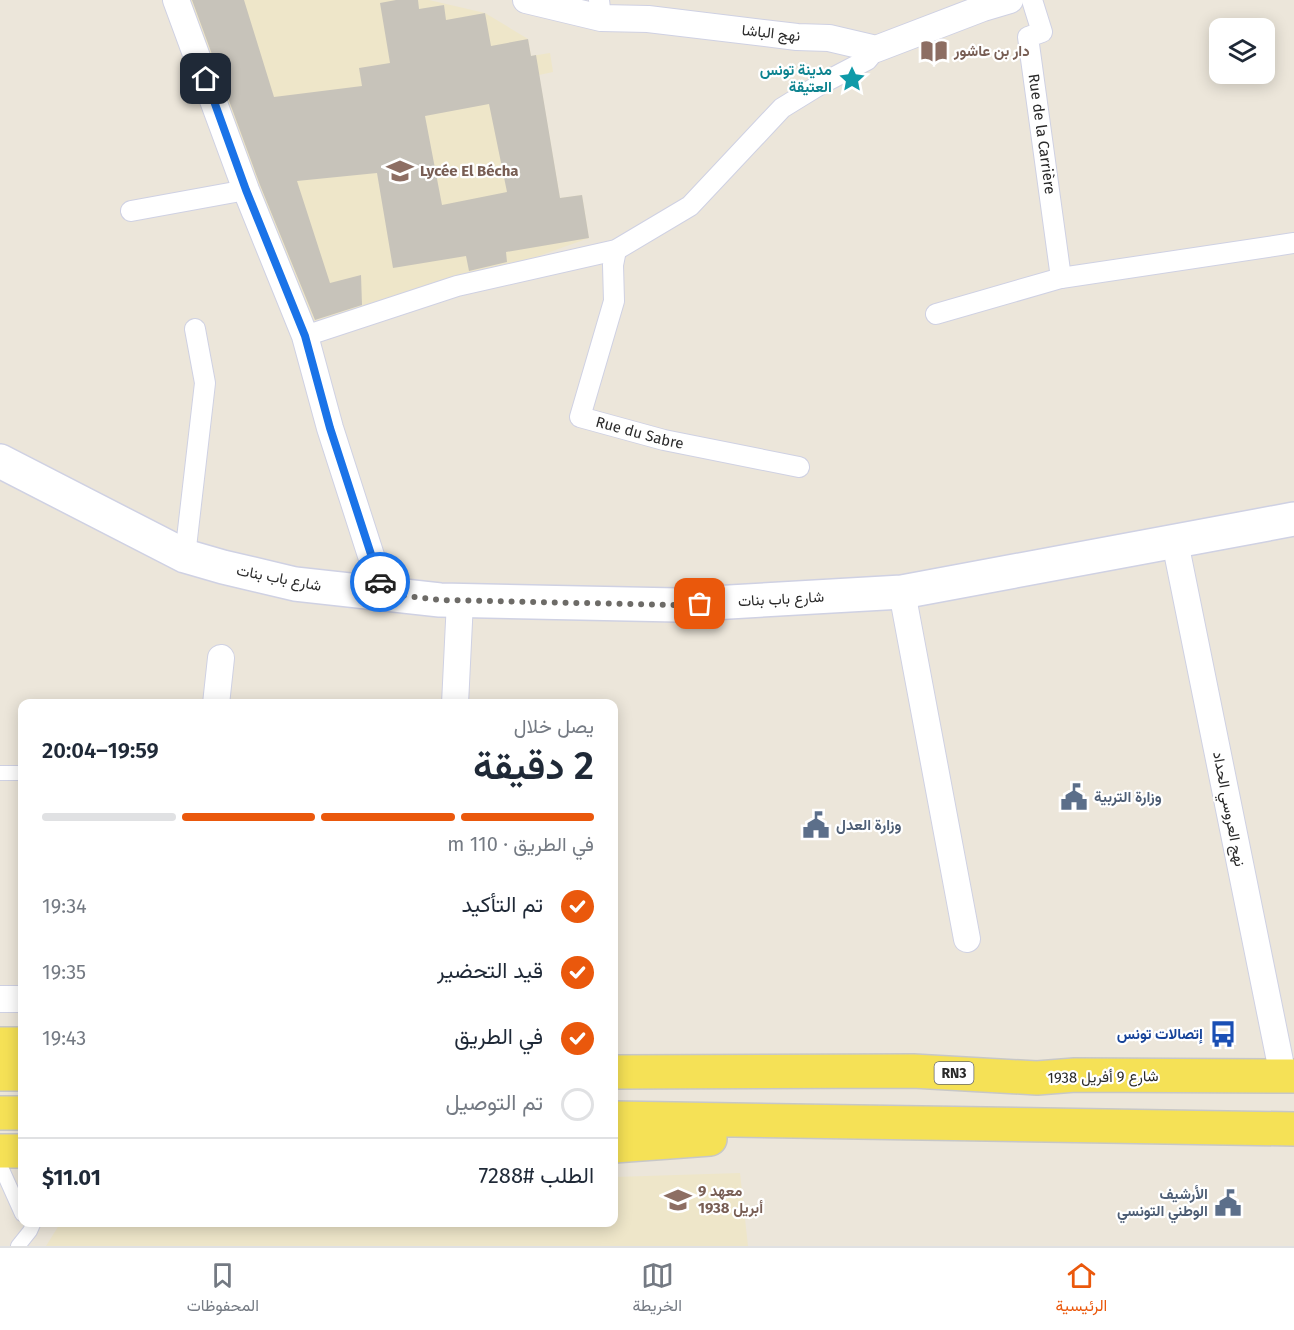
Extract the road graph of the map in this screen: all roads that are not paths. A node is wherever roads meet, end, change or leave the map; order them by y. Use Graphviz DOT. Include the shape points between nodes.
graph roads {
  1 [pos="176,0"];
  2 [pos="526,0"];
  3 [pos="1010,0"];
  4 [pos="1032,0"];
  5 [pos="981,4"];
  6 [pos="600,9"];
  7 [pos="876,49"];
  8 [pos="246,190"];
  9 [pos="131,212"];
  10 [pos="1294,243"];
  11 [pos="616,250"];
  12 [pos="1061,278"];
  13 [pos="936,314"];
  14 [pos="195,329"];
  15 [pos="305,336"];
  16 [pos="0,460"];
  17 [pos="799,466"];
  18 [pos="1294,519"];
  19 [pos="1175,542"];
  20 [pos="185,556"];
  21 [pos="902,592"];
  22 [pos="383,593"];
  23 [pos="460,601"];
  24 [pos="221,658"];
  25 [pos="217,699"];
  26 [pos="455,699"];
  27 [pos="0,773"];
  28 [pos="18,773"];
  29 [pos="967,939"];
  30 [pos="0,999"];
  31 [pos="18,999"];
  32 [pos="0,1044"];
  33 [pos="18,1044"];
  34 [pos="618,1052"];
  35 [pos="913,1071"];
  36 [pos="618,1072"];
  37 [pos="0,1074"];
  38 [pos="18,1074"];
  39 [pos="1289,1076"];
  40 [pos="0,1113"];
  41 [pos="18,1113"];
  42 [pos="618,1118"];
  43 [pos="924,1123"];
  44 [pos="1294,1129"];
  45 [pos="618,1146"];
  46 [pos="0,1151"];
  47 [pos="18,1151"];
  48 [pos="0,1165"];
  49 [pos="18,1205"];
  50 [pos="29,1227"];
  51 [pos="18,1246"];
  1 -- 8 [label="street"];
  2 -- 6 [label="street, نهج الباشا"];
  3 -- 5 [label="street"];
  4 -- 12 [label="street, Rue de la Carrière" via="1041,32 1029,37"];
  5 -- 7 [label="street"];
  6 -- 7 [label="street, نهج الباشا" via="648,19 829,38"];
  7 -- 11 [label="street" via="867,60 782,108 690,206"];
  8 -- 9 [label="street"];
  8 -- 15 [label="street"];
  10 -- 12 [label="street"];
  11 -- 15 [label="street" via="457,286"];
  11 -- 17 [label="street, Rue du Sabre" via="612,265 614,301 580,417 664,440"];
  12 -- 13 [label="street"];
  14 -- 20 [label="street" via="205,383"];
  15 -- 22 [label="street"];
  16 -- 20 [label="main road, شارع باب بنات"];
  18 -- 19 [label="main road, شارع باب بنات"];
  19 -- 21 [label="main road, شارع باب بنات"];
  19 -- 39 [label="street, نهج العروسي الحداد"];
  20 -- 22 [label="main road, شارع باب بنات" via="295,584"];
  21 -- 23 [label="main road, شارع باب بنات" via="677,605"];
  21 -- 29 [label="street"];
  22 -- 23 [label="main road, شارع باب بنات"];
  23 -- 26 [label="street"];
  24 -- 25 [label="street"];
  27 -- 28 [label="lane"];
  30 -- 31 [label="street"];
  32 -- 33 [label="main road"];
  34 -- 35 [label="main road, شارع 9 أفريل 1938"];
  35 -- 36 [label="main road, شارع 9 أفريل 1938 / RN3"];
  35 -- 39 [label="main road, شارع 9 أفريل 1938 / RN3" via="1037,1078"];
  37 -- 38 [label="main road"];
  40 -- 41 [label="main road"];
  42 -- 43 [label="main road"];
  43 -- 44 [label="main road"];
  43 -- 45 [label="main road"];
  46 -- 47 [label="main road"];
  48 -- 49 [label="lane"];
  50 -- 51 [label="lane"];
}
